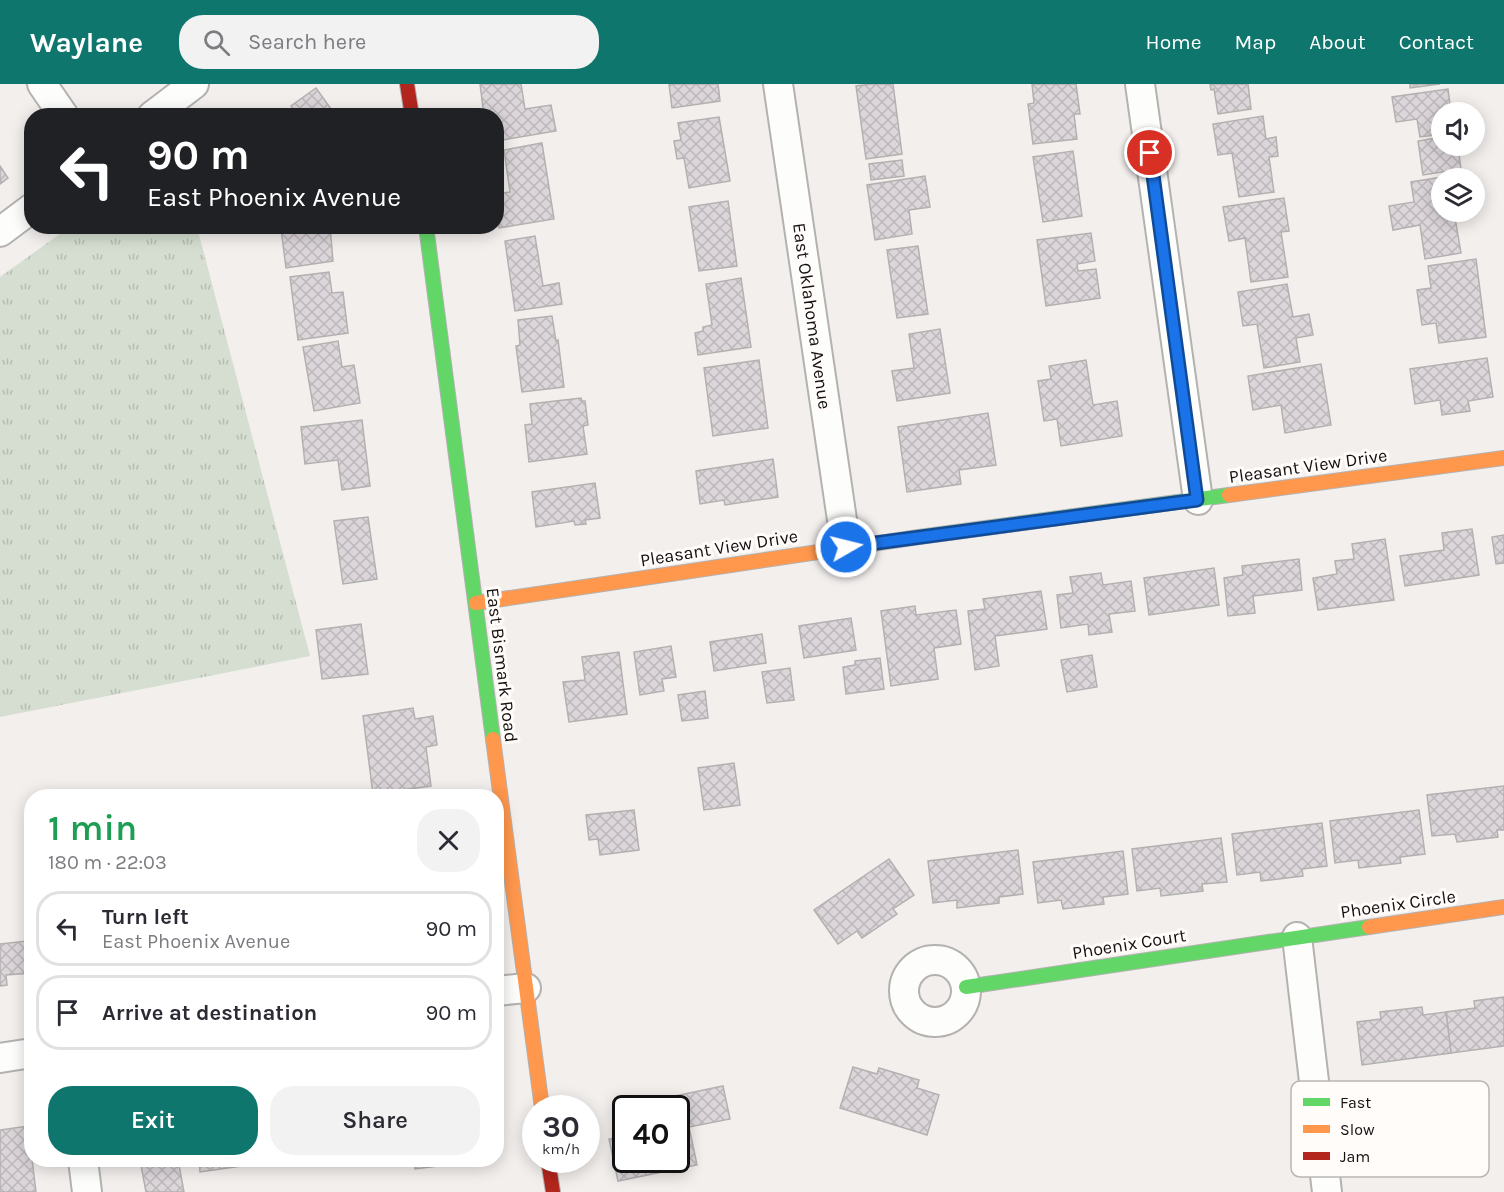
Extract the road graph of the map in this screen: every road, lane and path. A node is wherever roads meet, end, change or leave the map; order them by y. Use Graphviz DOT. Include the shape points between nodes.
graph roads {
  1 [pos="42,84"];
  2 [pos="194,84"];
  3 [pos="407,84"];
  4 [pos="778,84"];
  5 [pos="1140,84"];
  6 [pos="58,108"];
  7 [pos="163,108"];
  8 [pos="410,108"];
  9 [pos="24,214"];
  10 [pos="0,232"];
  11 [pos="427,234"];
  12 [pos="1504,458"];
  13 [pos="1197,500"];
  14 [pos="846,547"];
  15 [pos="476,603"];
  16 [pos="500,789"];
  17 [pos="504,818"];
  18 [pos="1504,907"];
  19 [pos="1297,937"];
  20 [pos="526,987"];
  21 [pos="966,987"];
  22 [pos="504,991"];
  23 [pos="24,1054"];
  24 [pos="0,1058"];
  25 [pos="1314,1081"];
  26 [pos="540,1095"];
  27 [pos="84,1167"];
  28 [pos="550,1173"];
  29 [pos="1325,1177"];
  30 [pos="87,1192"];
  31 [pos="553,1192"];
  32 [pos="1327,1192"];
  1 -- 6 [label="street"];
  2 -- 7 [label="street"];
  3 -- 8 [label="street"];
  4 -- 14 [label="street, East Oklahoma Avenue"];
  5 -- 13 [label="street"];
  9 -- 10 [label="street"];
  11 -- 15 [label="street, East Bismark Road"];
  12 -- 13 [label="street, Pleasant View Drive"];
  13 -- 14 [label="street, Pleasant View Drive"];
  14 -- 15 [label="street, Pleasant View Drive"];
  15 -- 16 [label="street, East Bismark Road"];
  17 -- 20 [label="street, East Bismark Road"];
  18 -- 19 [label="street, Phoenix Circle"];
  19 -- 21 [label="street, Phoenix Court"];
  19 -- 25 [label="street"];
  20 -- 22 [label="street"];
  20 -- 26 [label="street, East Bismark Road"];
  23 -- 24 [label="street"];
  27 -- 30 [label="street"];
  28 -- 31 [label="street"];
  29 -- 32 [label="street"];
}
